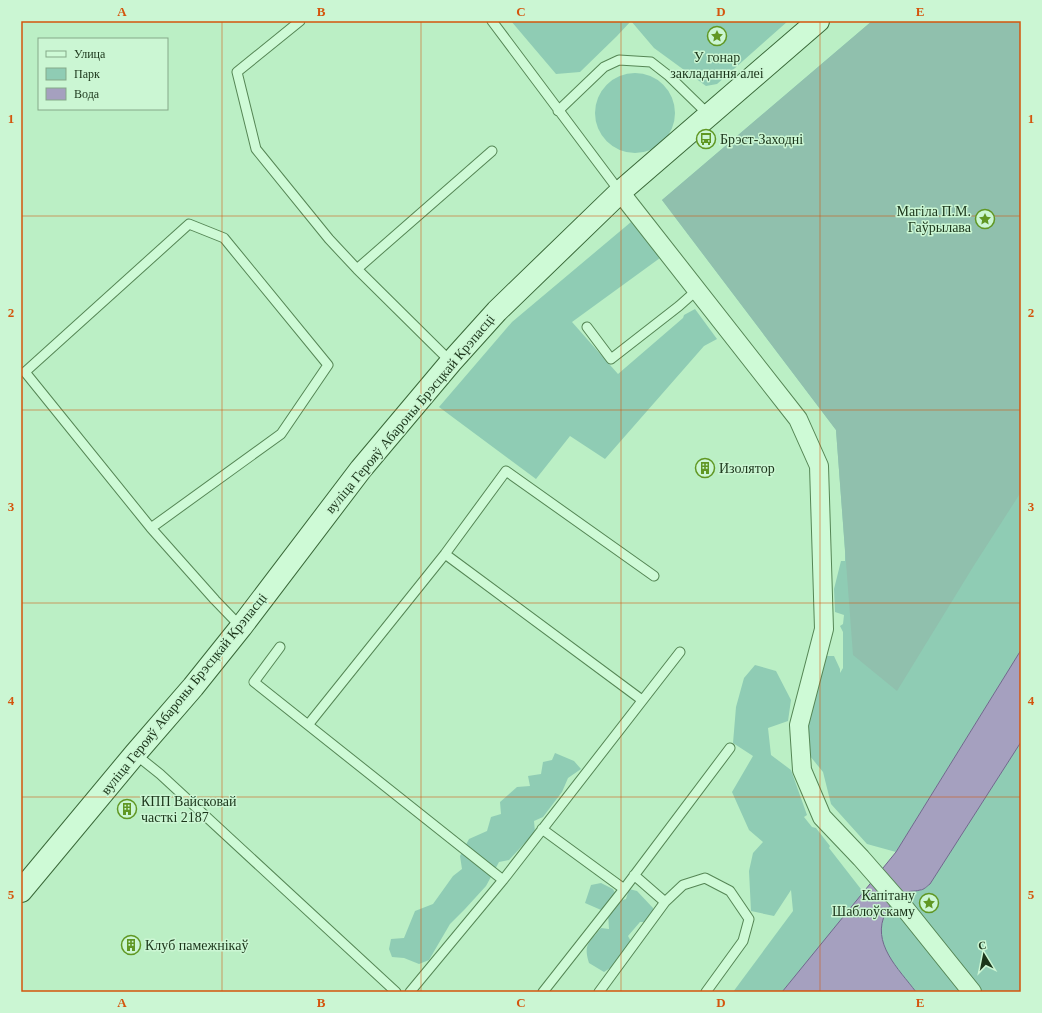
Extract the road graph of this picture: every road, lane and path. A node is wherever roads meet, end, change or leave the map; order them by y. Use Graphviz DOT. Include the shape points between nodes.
graph roads {
  1 [pos="300,21"];
  2 [pos="492,21"];
  3 [pos="818,21"];
  4 [pos="558,111"];
  5 [pos="710,116"];
  6 [pos="492,151"];
  7 [pos="620,192"];
  8 [pos="357,269"];
  9 [pos="697,290"];
  10 [pos="588,327"];
  11 [pos="451,362"];
  12 [pos="151,528"];
  13 [pos="446,554"];
  14 [pos="654,576"];
  15 [pos="241,627"];
  16 [pos="280,647"];
  17 [pos="680,652"];
  18 [pos="642,700"];
  19 [pos="308,725"];
  20 [pos="730,748"];
  21 [pos="135,754"];
  22 [pos="542,829"];
  23 [pos="634,875"];
  24 [pos="503,880"];
  25 [pos="22,888"];
  26 [pos="624,889"];
  27 [pos="665,902"];
  28 [pos="396,992"];
  29 [pos="410,992"];
  30 [pos="543,992"];
  31 [pos="599,992"];
  32 [pos="706,992"];
  33 [pos="972,992"];
  1 -- 8 [label="lane" via="237,72 256,149 329,239"];
  2 -- 4 [label="lane"];
  3 -- 5 [label="main road, вуліца Герояў Абароны Брэсцкай Крэпасці"];
  4 -- 5 [label="lane" via="604,67 619,60 651,62"];
  4 -- 7 [label="lane"];
  5 -- 7 [label="main road, вуліца Герояў Абароны Брэсцкай Крэпасці"];
  6 -- 8 [label="lane"];
  7 -- 9 [label="street"];
  7 -- 11 [label="main road, вуліца Герояў Абароны Брэсцкай Крэпасці" via="497,311"];
  8 -- 11 [label="lane"];
  9 -- 10 [label="lane" via="611,359"];
  9 -- 33 [label="street" via="798,419 819,466 824,629 799,725 802,770 822,817 903,906"];
  11 -- 15 [label="main road, вуліца Герояў Абароны Брэсцкай Крэпасці" via="361,469"];
  12 -- 12 [label="lane" via="281,434 328,365 224,238 189,224 25,372"];
  12 -- 15 [label="lane"];
  13 -- 14 [label="lane" via="506,472"];
  13 -- 18 [label="lane"];
  13 -- 19 [label="lane"];
  15 -- 21 [label="main road, вуліца Герояў Абароны Брэсцкай Крэпасці"];
  16 -- 19 [label="lane" via="254,682"];
  17 -- 18 [label="lane"];
  18 -- 22 [label="lane"];
  19 -- 24 [label="lane"];
  20 -- 23 [label="lane"];
  21 -- 25 [label="main road, вуліца Герояў Абароны Брэсцкай Крэпасці"];
  21 -- 28 [label="lane" via="160,774"];
  22 -- 24 [label="lane"];
  22 -- 26 [label="lane"];
  23 -- 26 [label="lane"];
  23 -- 27 [label="lane"];
  24 -- 29 [label="lane"];
  26 -- 30 [label="lane"];
  27 -- 31 [label="lane"];
  27 -- 32 [label="lane" via="684,885 705,878 730,891 749,920 743,941"];
}
